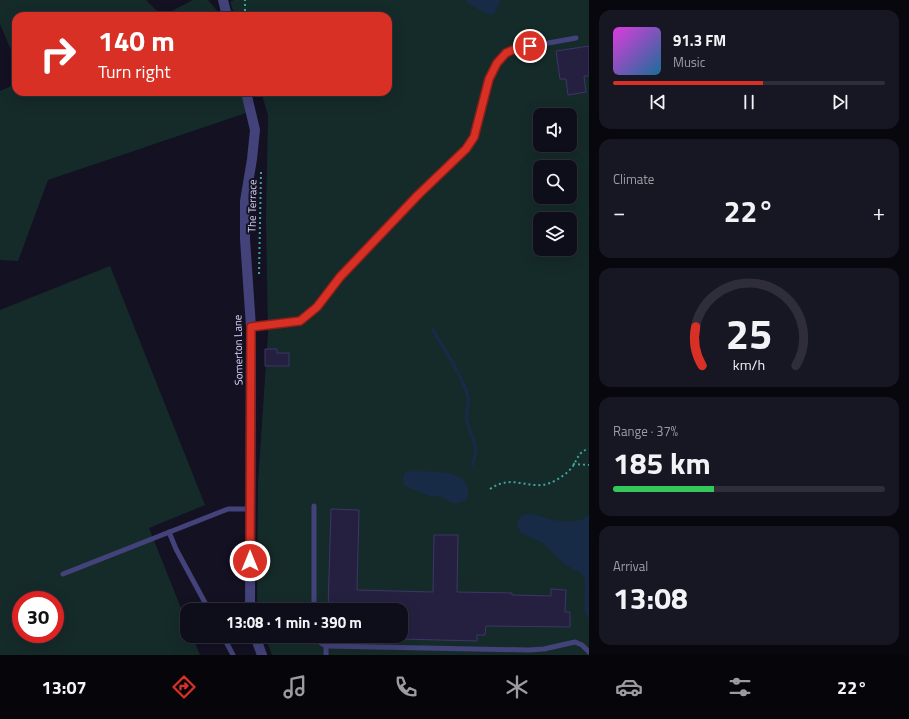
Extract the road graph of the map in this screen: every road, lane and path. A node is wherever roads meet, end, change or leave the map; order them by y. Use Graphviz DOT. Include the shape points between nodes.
graph roads {
  1 [pos="223,0"];
  2 [pos="246,0"];
  3 [pos="226,12"];
  4 [pos="244,12"];
  5 [pos="576,38"];
  6 [pos="247,96"];
  7 [pos="262,165"];
  8 [pos="259,274"];
  9 [pos="251,327"];
  10 [pos="589,449"];
  11 [pos="573,464"];
  12 [pos="589,465"];
  13 [pos="490,489"];
  14 [pos="314,506"];
  15 [pos="250,509"];
  16 [pos="169,532"];
  17 [pos="63,574"];
  18 [pos="205,603"];
  19 [pos="250,603"];
  20 [pos="314,603"];
  21 [pos="227,643"];
  22 [pos="258,643"];
  23 [pos="321,643"];
  24 [pos="326,646"];
  25 [pos="468,648"];
  26 [pos="589,652"];
  27 [pos="233,655"];
  28 [pos="262,655"];
  29 [pos="326,655"];
  30 [pos="468,655"];
  1 -- 3 [label="street"];
  2 -- 4 [label="path"];
  5 -- 9 [label="lane" via="515,49 506,53 497,63 489,79 474,137 466,149 345,272 317,307 300,321"];
  6 -- 9 [label="street, Somerton Lane" via="255,130 245,201"];
  7 -- 8 [label="path, The Terrace"];
  9 -- 15 [label="street, Somerton Lane"];
  10 -- 11 [label="path" via="582,452"];
  11 -- 12 [label="path"];
  11 -- 13 [label="path" via="567,472 548,484 510,481 502,482"];
  14 -- 20 [label="lane"];
  15 -- 16 [label="lane" via="228,509"];
  15 -- 19 [label="street, Somerton Lane"];
  16 -- 17 [label="lane"];
  16 -- 18 [label="lane"];
  21 -- 27 [label="lane"];
  22 -- 28 [label="street"];
  23 -- 24 [label="lane"];
  24 -- 25 [label="lane"];
  24 -- 29 [label="lane"];
  25 -- 26 [label="lane" via="537,650 574,642"];
  25 -- 30 [label="lane"];
}
